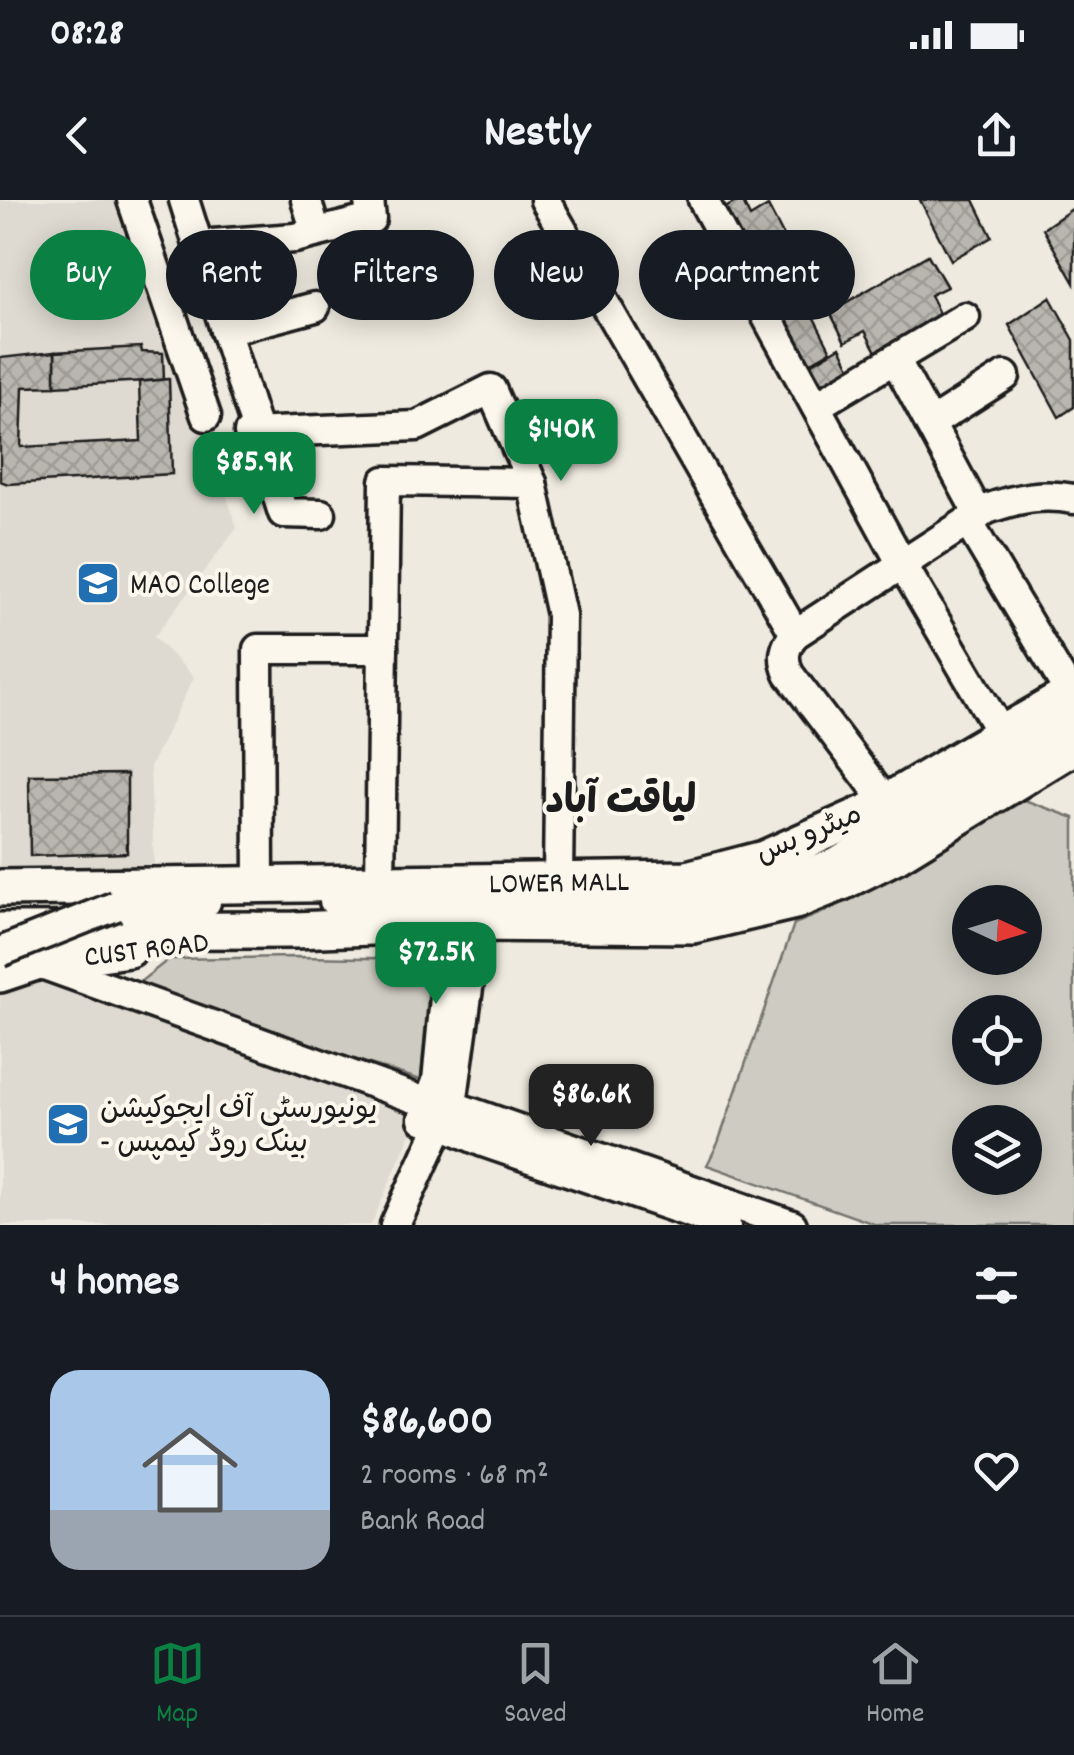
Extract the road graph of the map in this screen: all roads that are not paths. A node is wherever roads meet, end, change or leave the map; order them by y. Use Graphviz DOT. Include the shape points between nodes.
graph roads {
  1 [pos="132,200"];
  2 [pos="184,200"];
  3 [pos="306,200"];
  4 [pos="369,200"];
  5 [pos="544,200"];
  6 [pos="702,200"];
  7 [pos="193,230"];
  8 [pos="316,232"];
  9 [pos="297,237"];
  10 [pos="315,307"];
  11 [pos="965,317"];
  12 [pos="222,320"];
  13 [pos="225,330"];
  14 [pos="895,359"];
  15 [pos="1006,376"];
  16 [pos="816,406"];
  17 [pos="206,416"];
  18 [pos="930,424"];
  19 [pos="253,433"];
  20 [pos="532,483"];
  21 [pos="1074,499"];
  22 [pos="321,514"];
  23 [pos="973,518"];
  24 [pos="902,564"];
  25 [pos="794,634"];
  26 [pos="383,649"];
  27 [pos="1073,703"];
  28 [pos="1001,734"];
  29 [pos="1074,746"];
  30 [pos="886,802"];
  31 [pos="558,881"];
  32 [pos="380,884"];
  33 [pos="258,886"];
  34 [pos="0,888"];
  35 [pos="0,902"];
  36 [pos="116,906"];
  37 [pos="464,924"];
  38 [pos="294,930"];
  39 [pos="0,932"];
  40 [pos="0,951"];
  41 [pos="36,962"];
  42 [pos="0,974"];
  43 [pos="441,1111"];
  44 [pos="378,1225"];
  45 [pos="395,1225"];
  46 [pos="726,1225"];
  47 [pos="792,1225"];
  1 -- 17 [label="street"];
  2 -- 7 [label="street"];
  3 -- 8 [label="street"];
  4 -- 8 [label="street" via="370,218"];
  5 -- 25 [label="street"];
  6 -- 16 [label="street"];
  8 -- 9 [label="street"];
  10 -- 13 [label="street"];
  11 -- 14 [label="street"];
  12 -- 13 [label="street"];
  13 -- 19 [label="street"];
  14 -- 16 [label="street"];
  14 -- 18 [label="street"];
  15 -- 18 [label="street"];
  16 -- 24 [label="street"];
  18 -- 23 [label="street"];
  19 -- 20 [label="street" via="417,426 491,389"];
  19 -- 22 [label="street" via="283,513"];
  20 -- 26 [label="street" via="386,481"];
  20 -- 31 [label="street" via="561,616"];
  21 -- 23 [label="street" via="1016,498"];
  23 -- 24 [label="street"];
  23 -- 27 [label="street"];
  24 -- 25 [label="street"];
  24 -- 28 [label="street"];
  25 -- 30 [label="street" via="784,653 789,674"];
  26 -- 32 [label="street"];
  26 -- 33 [label="street" via="258,649"];
  27 -- 28 [label="main road, LOWER MALL"];
  27 -- 36 [label="street, میٹرو بس" via="909,822 836,863 748,892"];
  28 -- 30 [label="main road, LOWER MALL"];
  29 -- 37 [label="main road, LOWER MALL" via="896,856 795,901 693,925"];
  30 -- 31 [label="main road, LOWER MALL" via="764,859 688,879"];
  31 -- 32 [label="main road, LOWER MALL"];
  32 -- 33 [label="main road, LOWER MALL"];
  33 -- 34 [label="main road, LOWER MALL"];
  35 -- 36 [label="street, میٹرو بس"];
  36 -- 40 [label="street, میٹرو بس, bridge"];
  37 -- 38 [label="main road, LOWER MALL"];
  37 -- 43 [label="street" via="456,1086"];
  38 -- 39 [label="main road, LOWER MALL"];
  38 -- 41 [label="main road, CUST ROAD"];
  40 -- 41 [label="street"];
  41 -- 42 [label="main road, CUST ROAD"];
  41 -- 43 [label="street"];
  43 -- 44 [label="street"];
  43 -- 45 [label="street"];
  43 -- 46 [label="street" via="483,1142"];
  43 -- 47 [label="street"];
}
